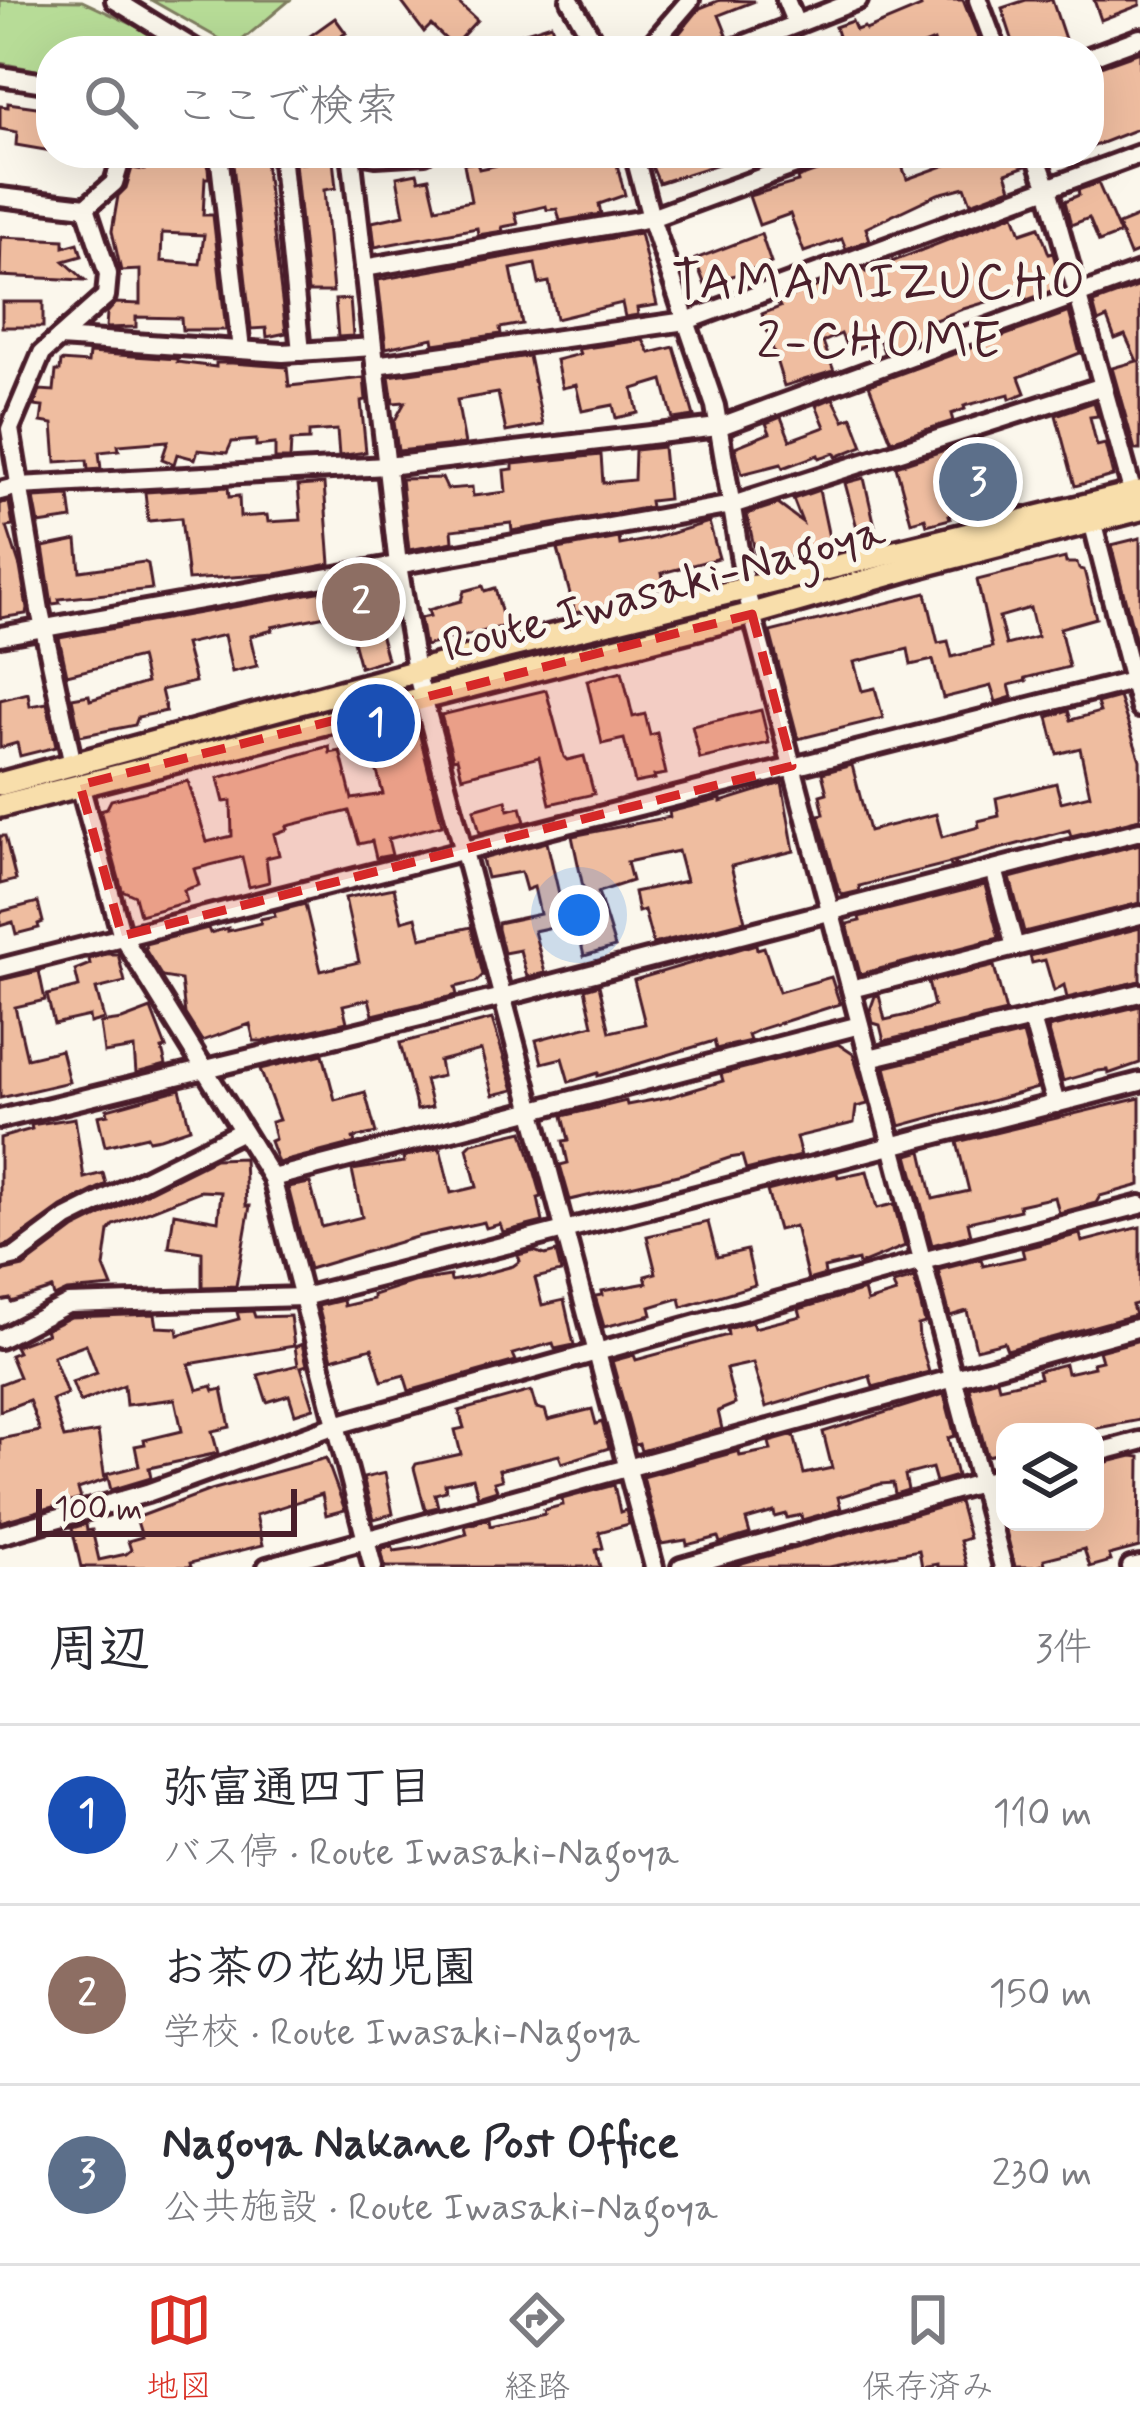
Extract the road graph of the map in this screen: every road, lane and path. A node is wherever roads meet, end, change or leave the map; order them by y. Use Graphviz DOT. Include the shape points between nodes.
graph roads {
  1 [pos="115,0"];
  2 [pos="570,0"];
  3 [pos="690,0"];
  4 [pos="786,0"];
  5 [pos="858,0"];
  6 [pos="978,0"];
  7 [pos="796,24"];
  8 [pos="174,36"];
  9 [pos="590,36"];
  10 [pos="659,36"];
  11 [pos="766,36"];
  12 [pos="991,36"];
  13 [pos="1140,38"];
  14 [pos="1104,51"];
  15 [pos="0,76"];
  16 [pos="36,81"];
  17 [pos="1140,154"];
  18 [pos="1104,167"];
  19 [pos="118,168"];
  20 [pos="221,168"];
  21 [pos="283,168"];
  22 [pos="356,168"];
  23 [pos="638,168"];
  24 [pos="787,168"];
  25 [pos="1041,168"];
  26 [pos="1102,168"];
  27 [pos="1048,188"];
  28 [pos="0,197"];
  29 [pos="86,207"];
  30 [pos="651,218"];
  31 [pos="364,268"];
  32 [pos="1140,272"];
  33 [pos="1078,297"];
  34 [pos="686,321"];
  35 [pos="59,338"];
  36 [pos="241,350"];
  37 [pos="301,352"];
  38 [pos="374,356"];
  39 [pos="1103,386"];
  40 [pos="718,427"];
  41 [pos="5,428"];
  42 [pos="387,466"];
  43 [pos="19,486"];
  44 [pos="0,491"];
  45 [pos="1138,498"];
  46 [pos="732,505"];
  47 [pos="1092,521"];
  48 [pos="398,565"];
  49 [pos="746,591"];
  50 [pos="752,614"];
  51 [pos="44,629"];
  52 [pos="0,636"];
  53 [pos="416,671"];
  54 [pos="1136,680"];
  55 [pos="423,698"];
  56 [pos="1140,708"];
  57 [pos="792,766"];
  58 [pos="76,775"];
  59 [pos="0,784"];
  60 [pos="0,806"];
  61 [pos="1140,831"];
  62 [pos="463,850"];
  63 [pos="994,869"];
  64 [pos="830,911"];
  65 [pos="1140,915"];
  66 [pos="122,936"];
  67 [pos="1015,947"];
  68 [pos="0,968"];
  69 [pos="851,989"];
  70 [pos="1140,993"];
  71 [pos="502,997"];
  72 [pos="1032,1019"];
  73 [pos="860,1025"];
  74 [pos="869,1058"];
  75 [pos="203,1070"];
  76 [pos="1140,1082"];
  77 [pos="1057,1104"];
  78 [pos="532,1109"];
  79 [pos="0,1119"];
  80 [pos="242,1131"];
  81 [pos="892,1147"];
  82 [pos="272,1178"];
  83 [pos="1140,1205"];
  84 [pos="564,1229"];
  85 [pos="0,1260"];
  86 [pos="922,1261"];
  87 [pos="303,1297"];
  88 [pos="1140,1327"];
  89 [pos="0,1340"];
  90 [pos="596,1350"];
  91 [pos="953,1379"];
  92 [pos="336,1425"];
  93 [pos="1140,1441"];
  94 [pos="1104,1451"];
  95 [pos="628,1468"];
  96 [pos="996,1478"];
  97 [pos="980,1482"];
  98 [pos="0,1534"];
  99 [pos="366,1540"];
  100 [pos="1140,1565"];
  101 [pos="267,1567"];
  102 [pos="374,1567"];
  103 [pos="654,1567"];
  104 [pos="680,1567"];
  105 [pos="1003,1567"];
  106 [pos="1131,1567"];
  1 -- 8 [label="street"];
  2 -- 9 [label="street"];
  3 -- 10 [label="street"];
  4 -- 7 [label="street"];
  5 -- 7 [label="street"];
  6 -- 12 [label="street"];
  7 -- 11 [label="street"];
  13 -- 14 [label="street"];
  15 -- 16 [label="street"];
  17 -- 18 [label="street"];
  19 -- 29 [label="street" via="114,183"];
  20 -- 36 [label="street"];
  21 -- 37 [label="street"];
  22 -- 31 [label="street"];
  23 -- 30 [label="street"];
  24 -- 30 [label="street"];
  25 -- 27 [label="street"];
  26 -- 27 [label="street"];
  27 -- 33 [label="street"];
  27 -- 34 [label="street"];
  28 -- 29 [label="street"];
  29 -- 35 [label="street" via="108,274 106,296"];
  30 -- 31 [label="street"];
  30 -- 34 [label="street"];
  31 -- 38 [label="street"];
  32 -- 33 [label="street"];
  33 -- 39 [label="street"];
  33 -- 40 [label="street"];
  34 -- 38 [label="street"];
  34 -- 40 [label="street"];
  35 -- 36 [label="street"];
  35 -- 41 [label="street" via="42,353"];
  36 -- 37 [label="street"];
  37 -- 38 [label="street"];
  38 -- 42 [label="street"];
  39 -- 45 [label="street"];
  39 -- 46 [label="street"];
  40 -- 42 [label="street"];
  40 -- 46 [label="street"];
  41 -- 43 [label="street"];
  42 -- 43 [label="street"];
  42 -- 48 [label="street"];
  43 -- 44 [label="street"];
  43 -- 51 [label="street"];
  45 -- 47 [label="main road, Route Iwasaki-Nagoya"];
  45 -- 49 [label="main road, Route Iwasaki-Nagoya"];
  46 -- 48 [label="street"];
  46 -- 49 [label="street"];
  47 -- 50 [label="main road, Route Iwasaki-Nagoya"];
  47 -- 54 [label="street"];
  48 -- 51 [label="street"];
  48 -- 53 [label="street"];
  49 -- 50 [label="street"];
  49 -- 53 [label="main road, Route Iwasaki-Nagoya"];
  50 -- 55 [label="main road, Route Iwasaki-Nagoya"];
  50 -- 57 [label="street"];
  51 -- 52 [label="street"];
  51 -- 58 [label="street"];
  53 -- 55 [label="street"];
  53 -- 58 [label="main road, Route Iwasaki-Nagoya"];
  54 -- 56 [label="street"];
  54 -- 57 [label="street"];
  55 -- 58 [label="main road, Route Iwasaki-Nagoya"];
  55 -- 62 [label="street"];
  57 -- 62 [label="street"];
  57 -- 64 [label="street"];
  58 -- 59 [label="main road, Route Iwasaki-Nagoya"];
  58 -- 60 [label="main road, Route Iwasaki-Nagoya"];
  58 -- 66 [label="street"];
  61 -- 63 [label="street"];
  62 -- 66 [label="street"];
  62 -- 71 [label="street"];
  63 -- 64 [label="street"];
  63 -- 67 [label="street"];
  64 -- 69 [label="street"];
  64 -- 71 [label="street"];
  65 -- 67 [label="street"];
  66 -- 68 [label="street"];
  66 -- 75 [label="street"];
  67 -- 69 [label="street"];
  69 -- 73 [label="street"];
  70 -- 72 [label="street"];
  71 -- 75 [label="street"];
  71 -- 78 [label="street"];
  72 -- 74 [label="street"];
  72 -- 77 [label="street"];
  73 -- 74 [label="street"];
  73 -- 78 [label="street"];
  74 -- 81 [label="street"];
  75 -- 79 [label="street"];
  75 -- 80 [label="street"];
  76 -- 77 [label="street"];
  77 -- 81 [label="street"];
  78 -- 82 [label="street"];
  78 -- 84 [label="street"];
  80 -- 82 [label="street"];
  80 -- 85 [label="street"];
  81 -- 84 [label="street"];
  81 -- 86 [label="street"];
  82 -- 87 [label="street"];
  83 -- 86 [label="street"];
  84 -- 87 [label="street"];
  84 -- 90 [label="street"];
  86 -- 90 [label="street"];
  86 -- 91 [label="street"];
  87 -- 89 [label="street" via="68,1304"];
  87 -- 92 [label="street"];
  88 -- 91 [label="street"];
  90 -- 92 [label="street"];
  90 -- 95 [label="street"];
  91 -- 95 [label="street"];
  91 -- 97 [label="street"];
  92 -- 98 [label="street" via="147,1493"];
  92 -- 99 [label="street"];
  93 -- 94 [label="street"];
  95 -- 99 [label="street"];
  95 -- 103 [label="street"];
  96 -- 97 [label="street"];
  97 -- 104 [label="street"];
  97 -- 105 [label="street"];
  99 -- 101 [label="street"];
  99 -- 102 [label="street"];
  100 -- 106 [label="street"];
}
